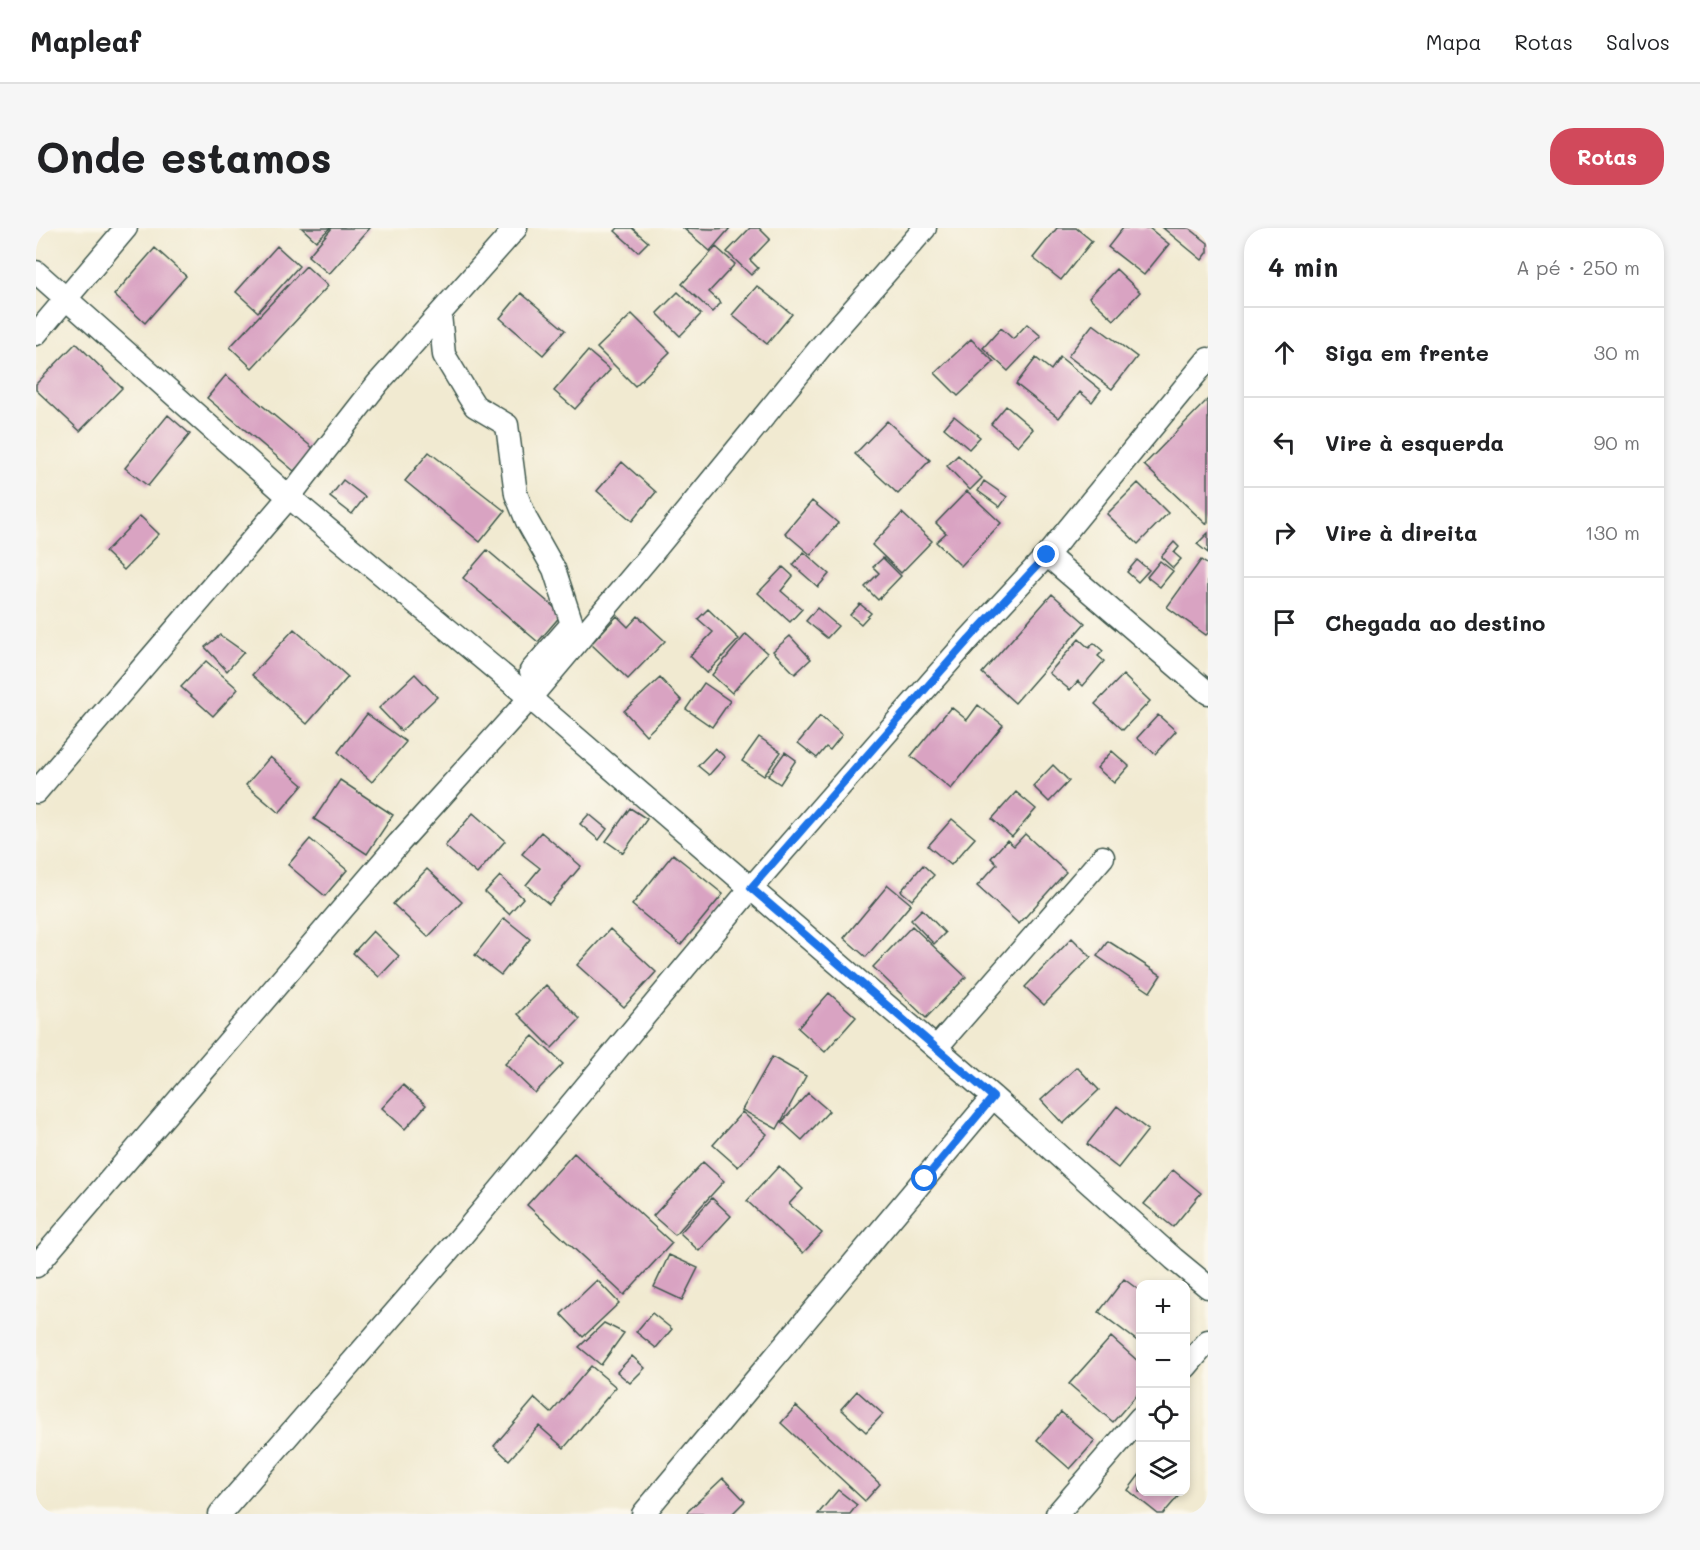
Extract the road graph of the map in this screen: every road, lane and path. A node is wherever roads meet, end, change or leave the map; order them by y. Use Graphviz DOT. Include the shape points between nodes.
graph roads {
  1 [pos="126,228"];
  2 [pos="516,228"];
  3 [pos="925,228"];
  4 [pos="36,272"];
  5 [pos="66,299"];
  6 [pos="440,314"];
  7 [pos="36,334"];
  8 [pos="1208,359"];
  9 [pos="289,497"];
  10 [pos="1047,555"];
  11 [pos="535,693"];
  12 [pos="1208,693"];
  13 [pos="36,792"];
  14 [pos="1102,857"];
  15 [pos="751,888"];
  16 [pos="936,1048"];
  17 [pos="993,1097"];
  18 [pos="36,1266"];
  19 [pos="1208,1287"];
  20 [pos="1208,1341"];
  21 [pos="1190,1361"];
  22 [pos="1136,1423"];
  23 [pos="220,1514"];
  24 [pos="643,1514"];
  25 [pos="1058,1514"];
  1 -- 5 [label="street"];
  2 -- 6 [label="street"];
  3 -- 11 [label="street" via="824,343"];
  4 -- 5 [label="street"];
  5 -- 7 [label="street"];
  5 -- 9 [label="street"];
  6 -- 9 [label="street" via="378,383"];
  6 -- 11 [label="street" via="444,355 468,395 475,406 507,425 516,494 554,569 572,624 531,671"];
  8 -- 10 [label="street"];
  9 -- 11 [label="street"];
  9 -- 13 [label="street"];
  10 -- 12 [label="street"];
  10 -- 15 [label="street"];
  11 -- 15 [label="street"];
  11 -- 18 [label="street" via="399,843"];
  14 -- 16 [label="street"];
  15 -- 16 [label="street"];
  15 -- 23 [label="street" via="459,1239"];
  16 -- 17 [label="street"];
  17 -- 19 [label="street"];
  17 -- 24 [label="street"];
  20 -- 21 [label="street"];
  22 -- 25 [label="street"];
}
